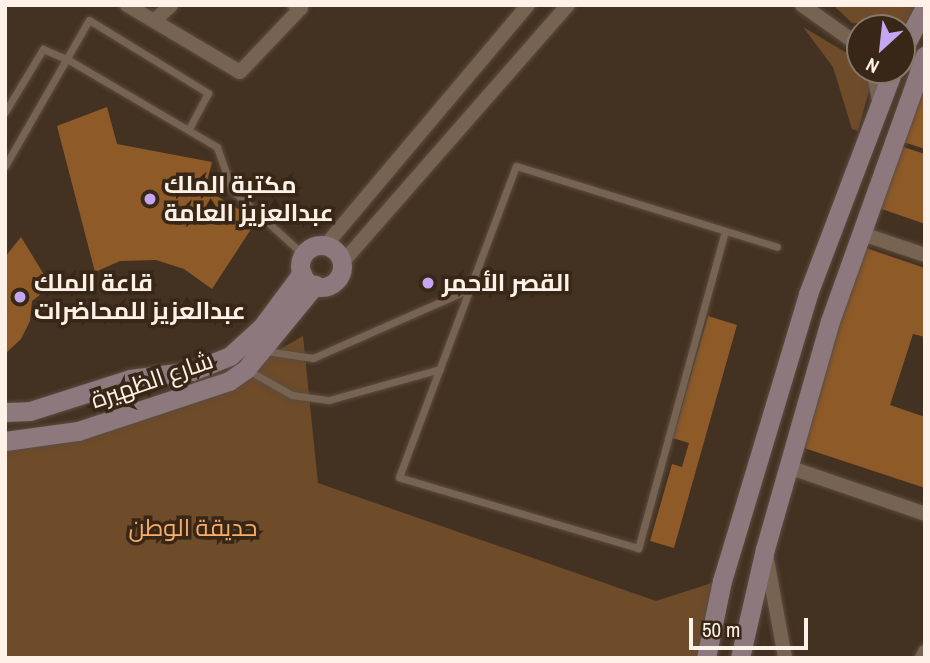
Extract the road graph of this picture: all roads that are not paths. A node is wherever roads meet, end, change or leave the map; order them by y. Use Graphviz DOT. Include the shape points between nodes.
graph roads {
  1 [pos="127,5"];
  2 [pos="171,5"];
  3 [pos="295,5"];
  4 [pos="528,5"];
  5 [pos="568,5"];
  6 [pos="802,5"];
  7 [pos="925,7"];
  8 [pos="154,21"];
  9 [pos="916,24"];
  10 [pos="836,33"];
  11 [pos="846,38"];
  12 [pos="846,41"];
  13 [pos="67,59"];
  14 [pos="918,63"];
  15 [pos="877,84"];
  16 [pos="889,84"];
  17 [pos="5,112"];
  18 [pos="189,128"];
  19 [pos="871,130"];
  20 [pos="5,166"];
  21 [pos="725,231"];
  22 [pos="860,233"];
  23 [pos="326,246"];
  24 [pos="777,247"];
  25 [pos="925,255"];
  26 [pos="342,263"];
  27 [pos="307,271"];
  28 [pos="467,290"];
  29 [pos="259,351"];
  30 [pos="246,369"];
  31 [pos="440,369"];
  32 [pos="5,412"];
  33 [pos="5,441"];
  34 [pos="788,467"];
  35 [pos="925,514"];
  36 [pos="765,550"];
  37 [pos="925,652"];
  38 [pos="706,658"];
  39 [pos="740,658"];
  40 [pos="785,658"];
  41 [pos="922,658"];
  1 -- 8 [label="street"];
  2 -- 8 [label="street"];
  3 -- 8 [label="street" via="300,8 240,72"];
  4 -- 23 [label="street, شارع الظهيرة"];
  5 -- 26 [label="street, شارع الظهيرة"];
  6 -- 10 [label="street"];
  7 -- 9 [label="street"];
  10 -- 11 [label="street"];
  10 -- 12 [label="street"];
  13 -- 17 [label="lane" via="43,49"];
  13 -- 18 [label="lane"];
  13 -- 18 [label="lane" via="89,20 208,93"];
  13 -- 20 [label="lane"];
  14 -- 22 [label="street"];
  15 -- 19 [label="street"];
  16 -- 19 [label="street"];
  18 -- 27 [label="lane" via="217,147 232,190"];
  19 -- 38 [label="street" via="790,352 722,581"];
  21 -- 24 [label="lane"];
  21 -- 28 [label="lane" via="516,166"];
  21 -- 31 [label="lane" via="638,548 399,477"];
  22 -- 25 [label="street"];
  22 -- 34 [label="street"];
  23 -- 26 [label="street" via="335,250"];
  23 -- 27 [label="street, شارع الظهيرة" via="311,248"];
  26 -- 27 [label="street, شارع الظهيرة" via="337,280"];
  27 -- 29 [label="street, شارع الظهيرة"];
  27 -- 32 [label="street, شارع الظهيرة" via="254,336 230,356 192,371 130,379 30,411"];
  28 -- 29 [label="lane" via="313,358"];
  28 -- 31 [label="lane"];
  29 -- 30 [label="street, شارع الظهيرة"];
  30 -- 31 [label="lane" via="292,395 329,400"];
  30 -- 33 [label="street, شارع الظهيرة" via="229,381 78,431"];
  34 -- 35 [label="street"];
  34 -- 36 [label="street"];
  36 -- 39 [label="street"];
  36 -- 40 [label="street"];
  37 -- 41 [label="street"];
}
